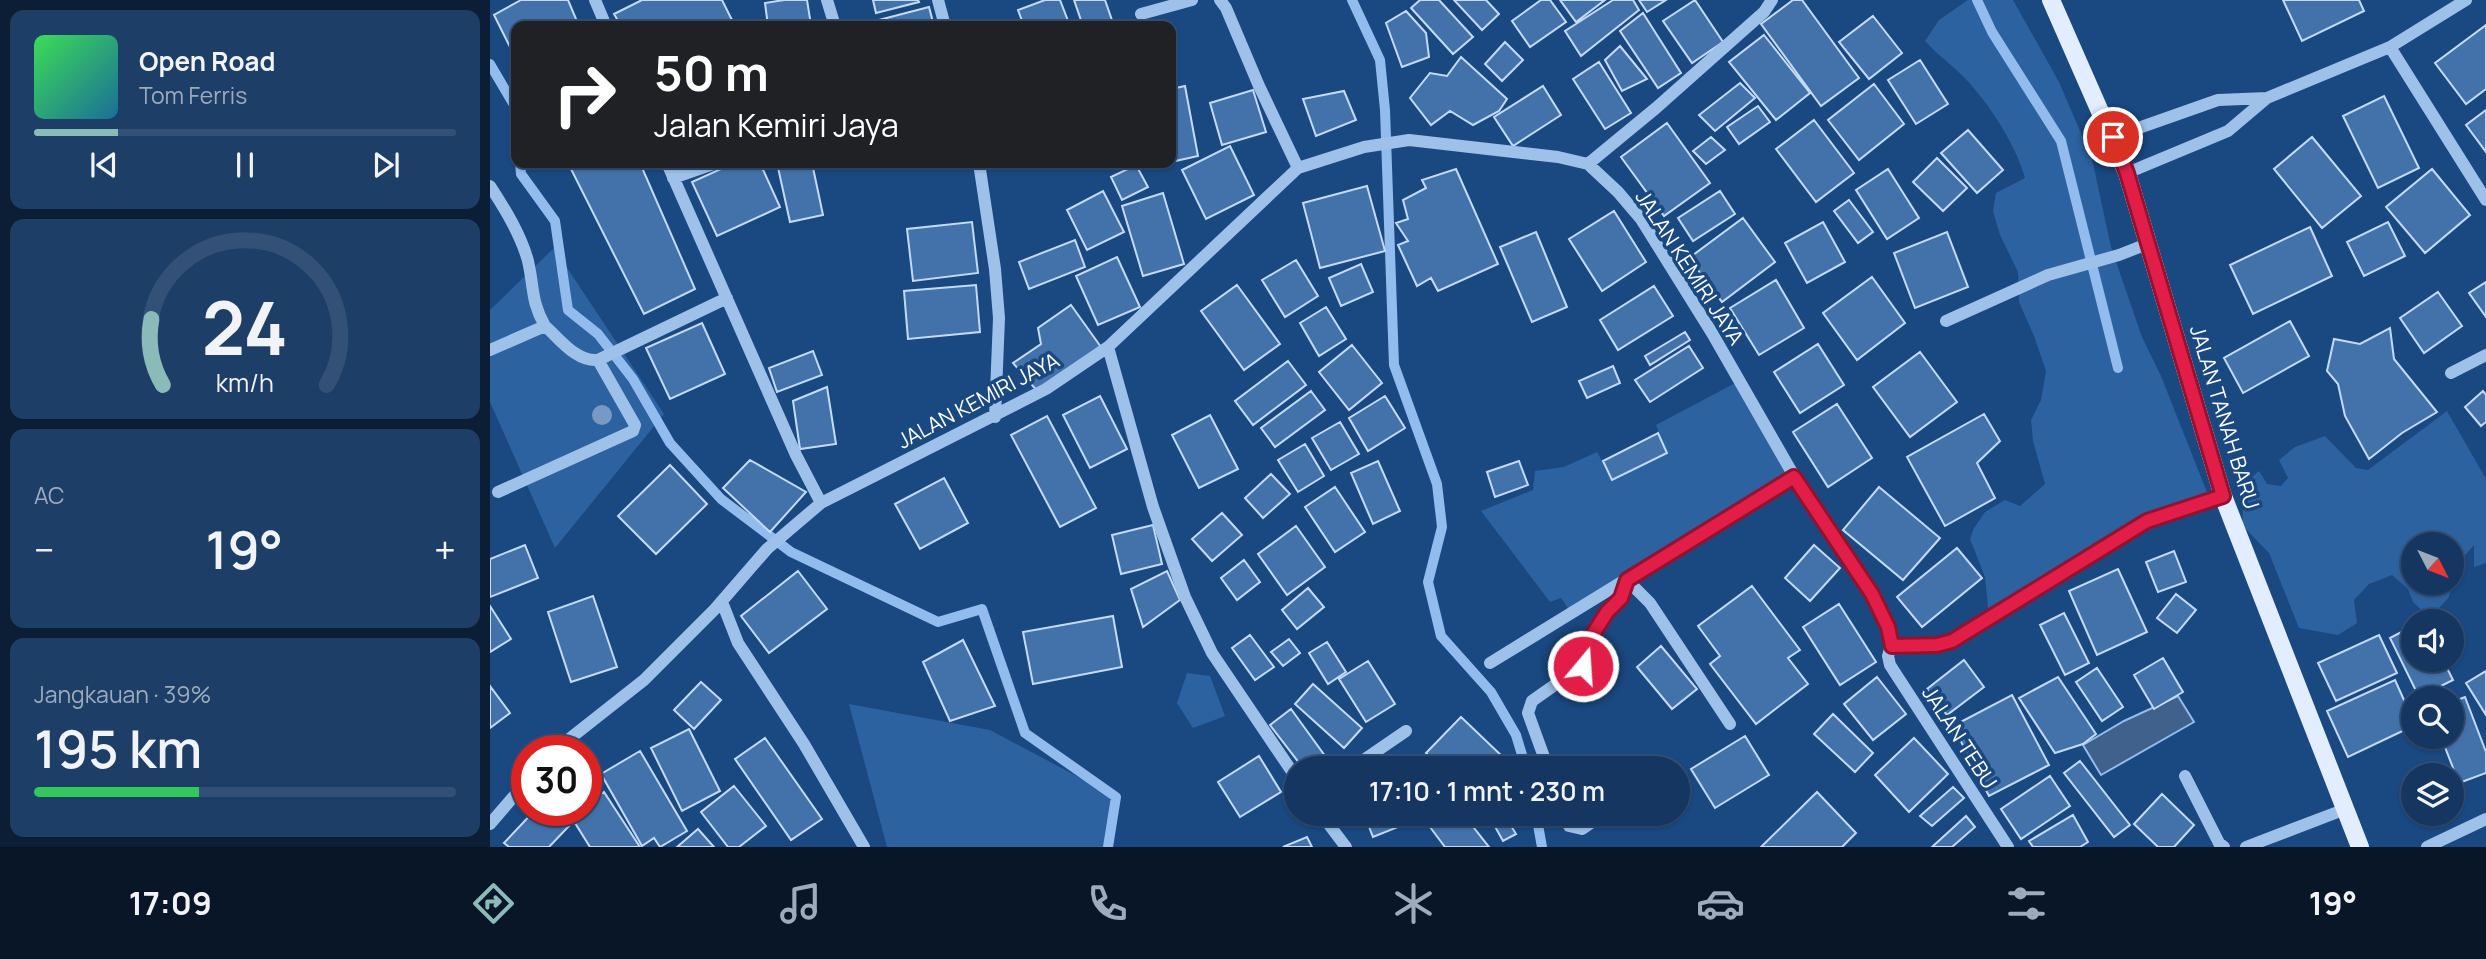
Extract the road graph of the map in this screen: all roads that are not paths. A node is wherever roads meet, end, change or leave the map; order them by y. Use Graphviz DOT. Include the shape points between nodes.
graph roads {
  1 [pos="595,0"];
  2 [pos="827,0"];
  3 [pos="938,0"];
  4 [pos="1192,0"];
  5 [pos="1220,0"];
  6 [pos="1772,0"];
  7 [pos="2051,0"];
  8 [pos="2457,3"];
  9 [pos="1141,14"];
  10 [pos="604,21"];
  11 [pos="833,21"];
  12 [pos="944,21"];
  13 [pos="2389,47"];
  14 [pos="2267,97"];
  15 [pos="2113,137"];
  16 [pos="1588,164"];
  17 [pos="669,168"];
  18 [pos="702,168"];
  19 [pos="980,168"];
  20 [pos="1298,168"];
  21 [pos="2127,173"];
  22 [pos="673,178"];
  23 [pos="490,186"];
  24 [pos="2486,200"];
  25 [pos="2147,244"];
  26 [pos="727,298"];
  27 [pos="1946,321"];
  28 [pos="545,326"];
  29 [pos="1108,346"];
  30 [pos="490,350"];
  31 [pos="2486,355"];
  32 [pos="602,358"];
  33 [pos="2451,373"];
  34 [pos="995,417"];
  35 [pos="1794,477"];
  36 [pos="498,492"];
  37 [pos="2217,498"];
  38 [pos="821,503"];
  39 [pos="1627,580"];
  40 [pos="718,606"];
  41 [pos="1892,646"];
  42 [pos="1490,663"];
  43 [pos="1730,724"];
  44 [pos="1406,731"];
  45 [pos="574,735"];
  46 [pos="1370,756"];
  47 [pos="1544,756"];
  48 [pos="1284,760"];
  49 [pos="2185,776"];
  50 [pos="511,797"];
  51 [pos="2343,810"];
  52 [pos="493,814"];
  53 [pos="2486,819"];
  54 [pos="1330,826"];
  55 [pos="1569,826"];
  56 [pos="1586,826"];
  57 [pos="864,847"];
  58 [pos="1346,847"];
  59 [pos="2008,847"];
  60 [pos="2224,847"];
  61 [pos="2246,847"];
  62 [pos="2360,847"];
  63 [pos="2427,847"];
  1 -- 10 [label="street"];
  2 -- 11 [label="street"];
  3 -- 12 [label="street"];
  4 -- 9 [label="street"];
  5 -- 20 [label="street"];
  6 -- 16 [label="street" via="1764,12"];
  7 -- 15 [label="main road, JALAN TANAH BARU"];
  8 -- 13 [label="street"];
  13 -- 14 [label="street"];
  13 -- 24 [label="street"];
  14 -- 15 [label="street" via="2218,100"];
  14 -- 21 [label="street" via="2228,131"];
  15 -- 21 [label="main road, JALAN TANAH BARU"];
  16 -- 20 [label="street, JALAN KEMIRI JAYA" via="1409,141 1364,147"];
  16 -- 35 [label="street, JALAN KEMIRI JAYA" via="1641,219"];
  17 -- 22 [label="street"];
  18 -- 22 [label="street"];
  19 -- 34 [label="street" via="999,318"];
  20 -- 29 [label="street, JALAN KEMIRI JAYA"];
  21 -- 25 [label="main road, JALAN TANAH BARU"];
  22 -- 26 [label="street"];
  23 -- 28 [label="street" via="528,260 535,309"];
  25 -- 27 [label="street" via="2048,275"];
  25 -- 37 [label="main road, JALAN TANAH BARU"];
  26 -- 32 [label="street"];
  26 -- 38 [label="street"];
  28 -- 30 [label="street"];
  28 -- 32 [label="street" via="580,358"];
  29 -- 34 [label="street, JALAN KEMIRI JAYA"];
  29 -- 48 [label="street" via="1153,507 1185,597 1212,653"];
  31 -- 33 [label="street"];
  32 -- 36 [label="street" via="635,425 633,431"];
  34 -- 38 [label="street, JALAN KEMIRI JAYA"];
  35 -- 39 [label="street"];
  35 -- 41 [label="street, JALAN KEMIRI JAYA" via="1872,594"];
  37 -- 41 [label="street" via="2147,521 1952,641"];
  37 -- 51 [label="main road, JALAN TANAH BARU"];
  38 -- 40 [label="street, JALAN KEMIRI JAYA" via="767,549"];
  39 -- 42 [label="street"];
  39 -- 43 [label="street" via="1650,603"];
  39 -- 47 [label="street" via="1621,598 1585,647 1583,666 1532,701 1528,713"];
  40 -- 45 [label="street, JALAN KEMIRI JAYA" via="644,680"];
  40 -- 57 [label="street"];
  41 -- 59 [label="street, JALAN TEBU" via="1890,665"];
  44 -- 46 [label="street"];
  49 -- 60 [label="street"];
  50 -- 52 [label="street"];
  51 -- 61 [label="street"];
  51 -- 62 [label="main road, JALAN TANAH BARU"];
  53 -- 63 [label="street"];
  54 -- 58 [label="street"];
  55 -- 56 [label="street"];
}
